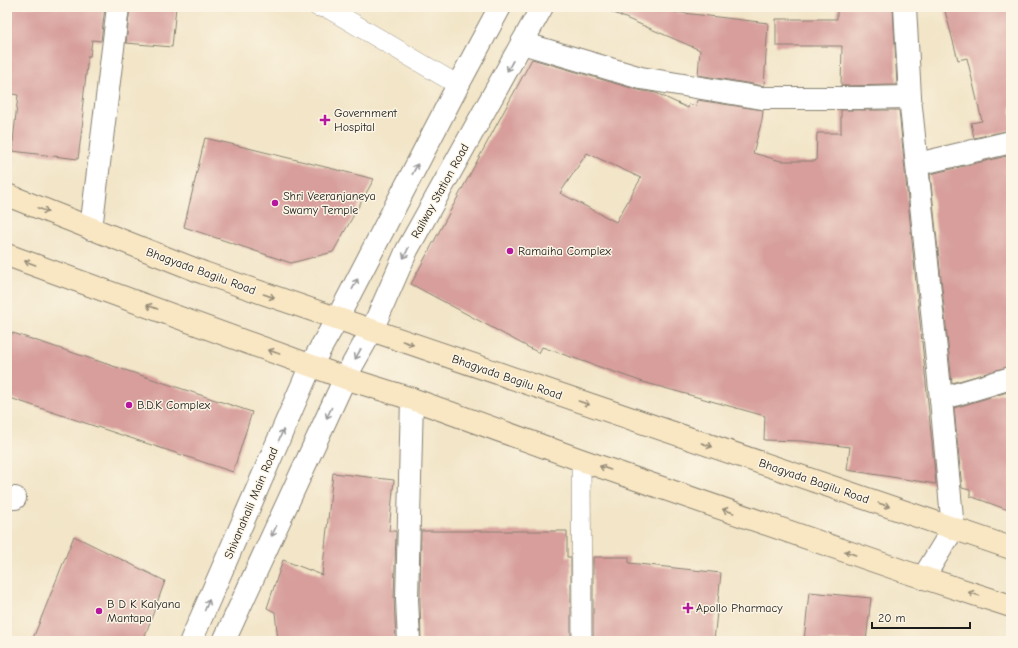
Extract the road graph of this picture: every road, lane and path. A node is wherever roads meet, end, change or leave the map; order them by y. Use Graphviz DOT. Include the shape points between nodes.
graph roads {
  1 [pos="118,7"];
  2 [pos="318,7"];
  3 [pos="500,7"];
  4 [pos="542,7"];
  5 [pos="904,7"];
  6 [pos="522,43"];
  7 [pos="458,85"];
  8 [pos="910,97"];
  9 [pos="1011,142"];
  10 [pos="918,164"];
  11 [pos="7,195"];
  12 [pos="91,229"];
  13 [pos="7,255"];
  14 [pos="337,319"];
  15 [pos="372,330"];
  16 [pos="311,365"];
  17 [pos="345,378"];
  18 [pos="1011,378"];
  19 [pos="412,399"];
  20 [pos="941,399"];
  21 [pos="581,460"];
  22 [pos="953,529"];
  23 [pos="1011,548"];
  24 [pos="923,578"];
  25 [pos="1011,606"];
  26 [pos="191,641"];
  27 [pos="224,641"];
  28 [pos="409,641"];
  29 [pos="582,641"];
  1 -- 12 [label="street"];
  2 -- 7 [label="lane" via="329,9"];
  3 -- 7 [label="street"];
  4 -- 6 [label="street, Railway Station Road"];
  5 -- 8 [label="street"];
  6 -- 8 [label="street" via="641,78 762,98"];
  6 -- 15 [label="street, Railway Station Road, one-way" via="407,250"];
  14 -- 7 [label="street, one-way"];
  8 -- 10 [label="street"];
  9 -- 10 [label="street"];
  10 -- 20 [label="street"];
  11 -- 12 [label="main road, Bhagyada Bagilu Road, one-way"];
  12 -- 14 [label="main road, Bhagyada Bagilu Road, one-way" via="204,273"];
  16 -- 13 [label="main road, one-way"];
  14 -- 15 [label="main road, Bhagyada Bagilu Road"];
  14 -- 16 [label="street"];
  15 -- 17 [label="street, Railway Station Road, one-way"];
  15 -- 22 [label="main road, Bhagyada Bagilu Road, one-way"];
  16 -- 17 [label="main road"];
  26 -- 16 [label="street, Shivanahalli Main Road, one-way"];
  17 -- 19 [label="main road"];
  17 -- 27 [label="street, Railway Station Road, one-way"];
  18 -- 20 [label="street"];
  19 -- 21 [label="main road"];
  19 -- 28 [label="street" via="407,598"];
  20 -- 22 [label="street"];
  24 -- 21 [label="main road, one-way"];
  21 -- 29 [label="lane"];
  22 -- 23 [label="main road, Bhagyada Bagilu Road"];
  22 -- 24 [label="street"];
  25 -- 24 [label="main road, one-way"];
}
